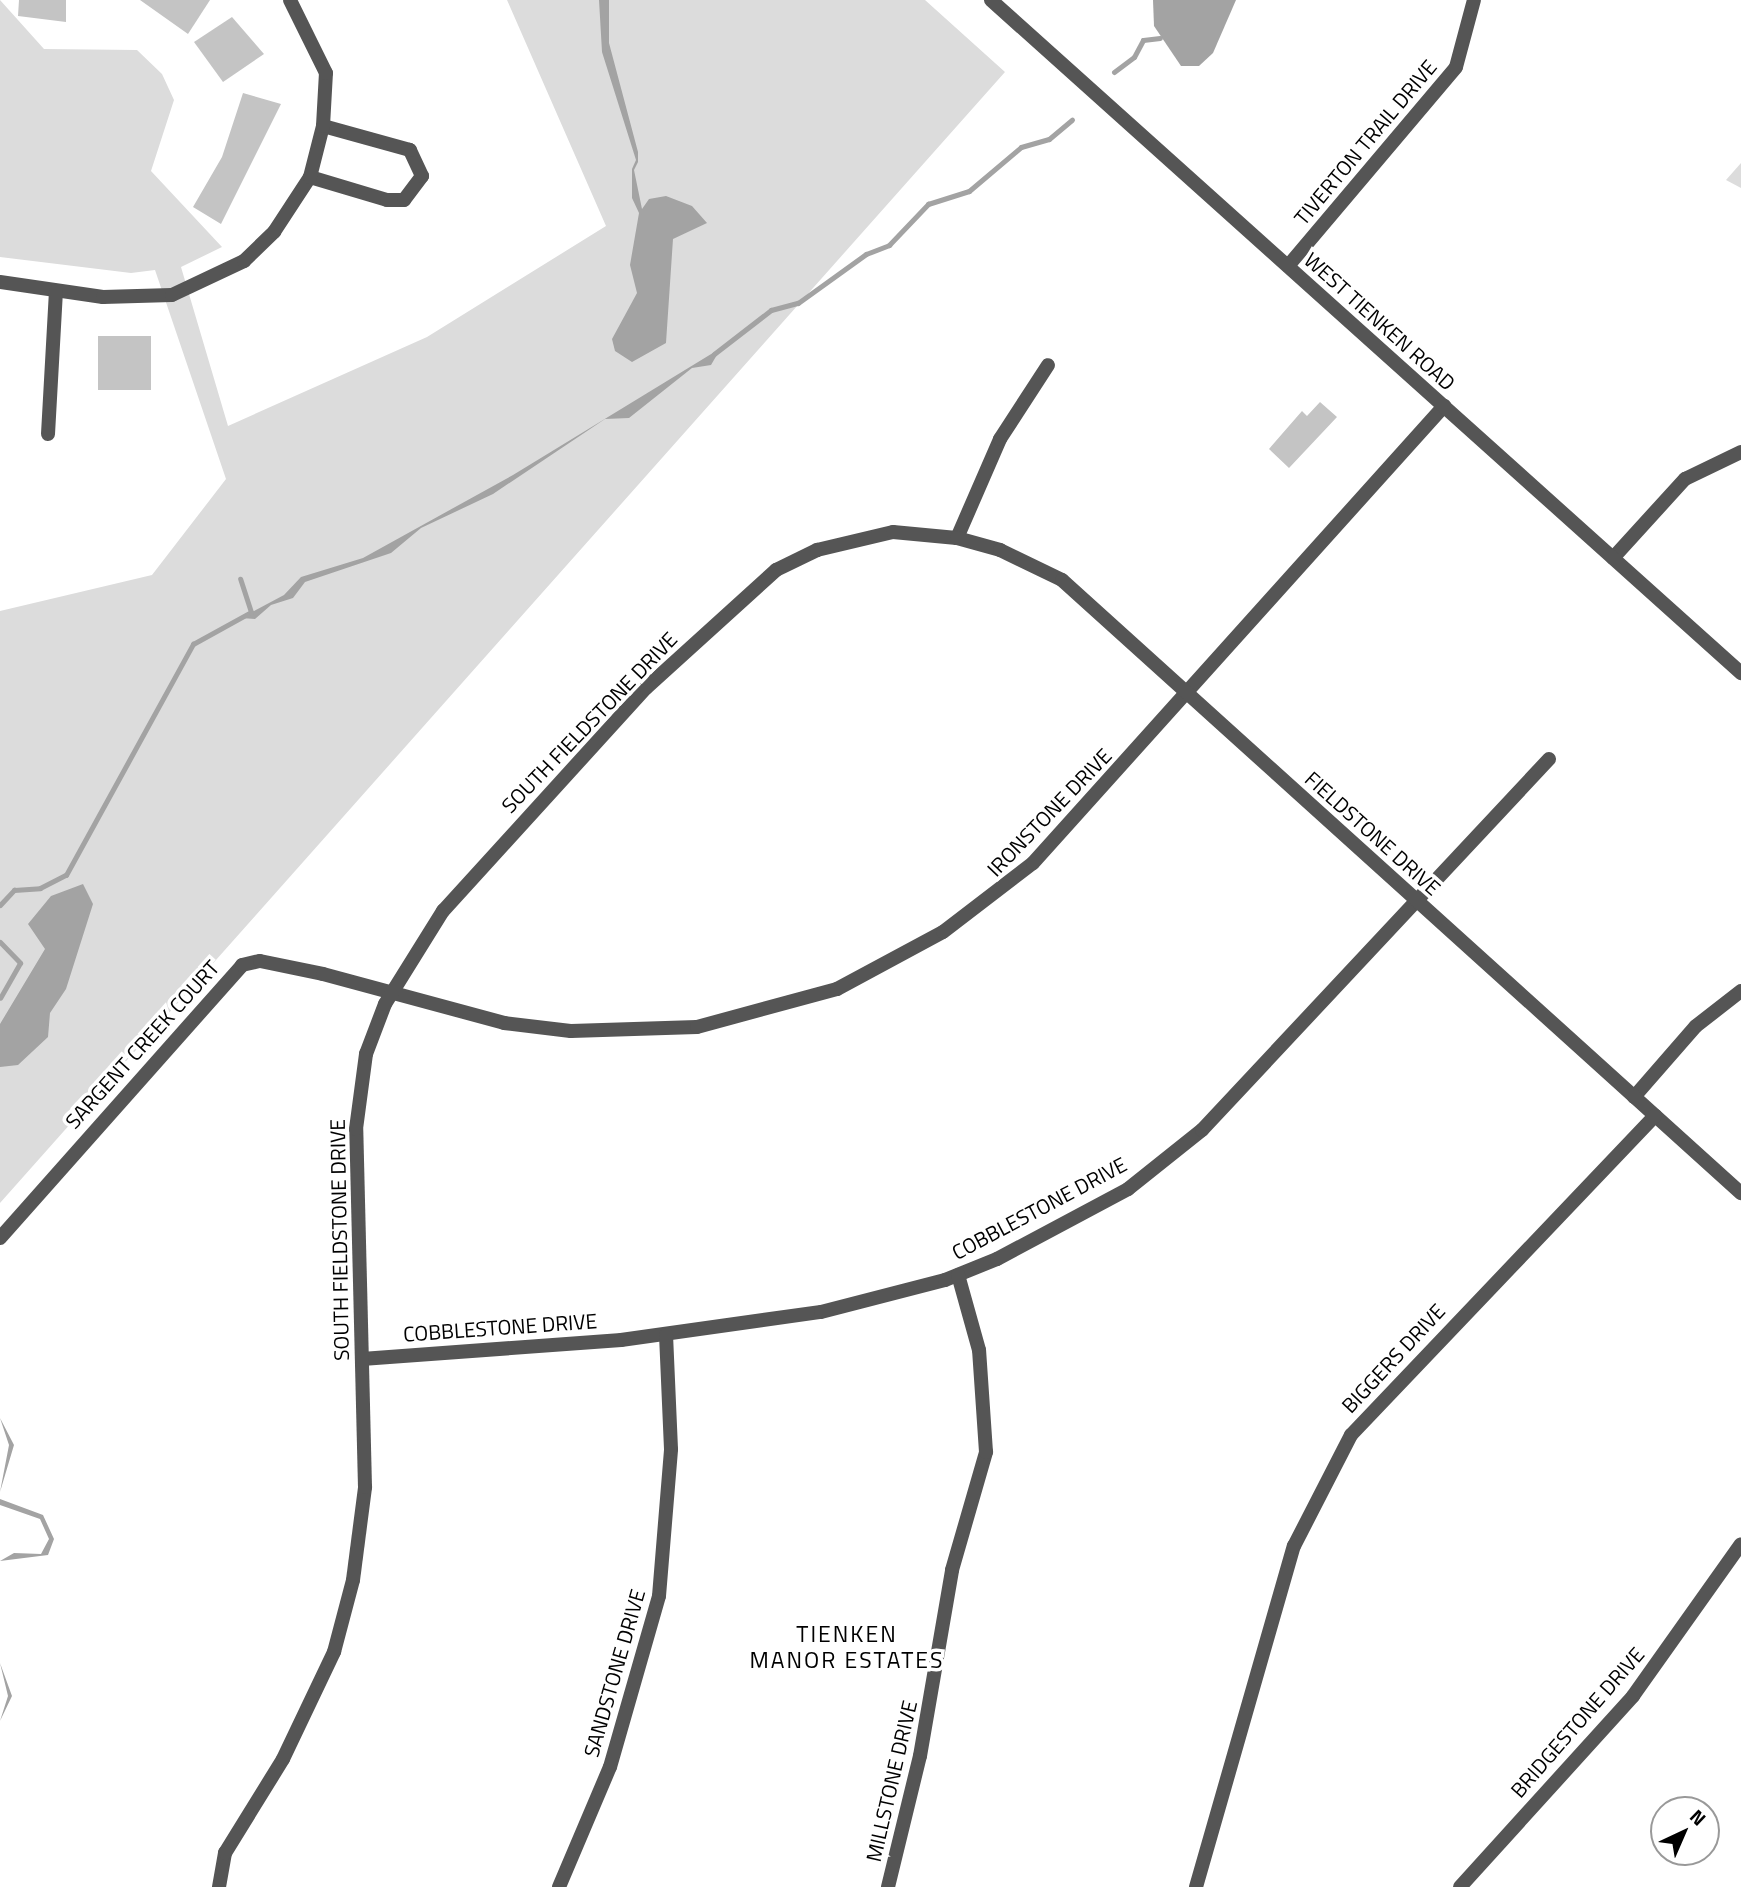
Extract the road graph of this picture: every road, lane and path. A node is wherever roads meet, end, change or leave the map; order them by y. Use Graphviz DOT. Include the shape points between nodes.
graph roads {
  1 [pos="290,0"];
  2 [pos="991,0"];
  3 [pos="1474,0"];
  4 [pos="323,126"];
  5 [pos="310,177"];
  6 [pos="1288,266"];
  7 [pos="0,282"];
  8 [pos="56,291"];
  9 [pos="1048,365"];
  10 [pos="1444,406"];
  11 [pos="48,434"];
  12 [pos="1741,452"];
  13 [pos="957,538"];
  14 [pos="1613,558"];
  15 [pos="1741,673"];
  16 [pos="1188,694"];
  17 [pos="1549,759"];
  18 [pos="1417,901"];
  19 [pos="1741,991"];
  20 [pos="393,993"];
  21 [pos="1634,1097"];
  22 [pos="1655,1116"];
  23 [pos="1741,1193"];
  24 [pos="0,1238"];
  25 [pos="958,1275"];
  26 [pos="666,1335"];
  27 [pos="362,1359"];
  28 [pos="1741,1544"];
  29 [pos="219,1887"];
  30 [pos="559,1887"];
  31 [pos="888,1887"];
  32 [pos="1196,1887"];
  33 [pos="1460,1887"];
  1 -- 4 [label="street" via="326,73"];
  2 -- 6 [label="street, WEST TIENKEN ROAD"];
  3 -- 6 [label="street, TIVERTON TRAIL DRIVE" via="1456,67"];
  4 -- 5 [label="street"];
  4 -- 5 [label="street" via="410,150 422,176 404,200 387,200"];
  5 -- 8 [label="street" via="274,232 244,261 213,277 143,299"];
  6 -- 10 [label="street, WEST TIENKEN ROAD"];
  7 -- 8 [label="street"];
  8 -- 11 [label="street"];
  9 -- 13 [label="street" via="1000,439"];
  10 -- 14 [label="street, WEST TIENKEN ROAD"];
  10 -- 16 [label="street, IRONSTONE DRIVE"];
  12 -- 14 [label="street" via="1685,479"];
  13 -- 16 [label="street, FIELDSTONE DRIVE" via="1062,580"];
  13 -- 20 [label="street, SOUTH FIELDSTONE DRIVE" via="881,534 817,550 776,570 646,688 565,773 443,911 415,948"];
  14 -- 15 [label="street, WEST TIENKEN ROAD"];
  16 -- 18 [label="street, FIELDSTONE DRIVE"];
  16 -- 20 [label="street, IRONSTONE DRIVE" via="1033,863 992,899 836,989 696,1027 571,1031 504,1023"];
  17 -- 18 [label="street, COBBLESTONE DRIVE"];
  18 -- 21 [label="street, FIELDSTONE DRIVE"];
  18 -- 25 [label="street, COBBLESTONE DRIVE" via="1202,1130 1128,1189"];
  19 -- 21 [label="street" via="1696,1026"];
  20 -- 24 [label="street, SARGENT CREEK COURT" via="260,961 242,965"];
  20 -- 27 [label="street, SOUTH FIELDSTONE DRIVE" via="366,1054 358,1103"];
  21 -- 22 [label="street, FIELDSTONE DRIVE"];
  22 -- 23 [label="street, FIELDSTONE DRIVE"];
  22 -- 32 [label="street, BIGGERS DRIVE" via="1351,1435 1294,1546"];
  25 -- 26 [label="street, COBBLESTONE DRIVE" via="821,1312"];
  25 -- 31 [label="street, MILLSTONE DRIVE" via="979,1350 986,1452 952,1570 920,1756"];
  26 -- 27 [label="street, COBBLESTONE DRIVE"];
  26 -- 30 [label="street, SANDSTONE DRIVE" via="671,1449 659,1596 610,1767"];
  27 -- 29 [label="street, SOUTH FIELDSTONE DRIVE" via="365,1487 353,1580 334,1652 283,1759 225,1853"];
  28 -- 33 [label="street, BRIDGESTONE DRIVE" via="1633,1696"];
}
